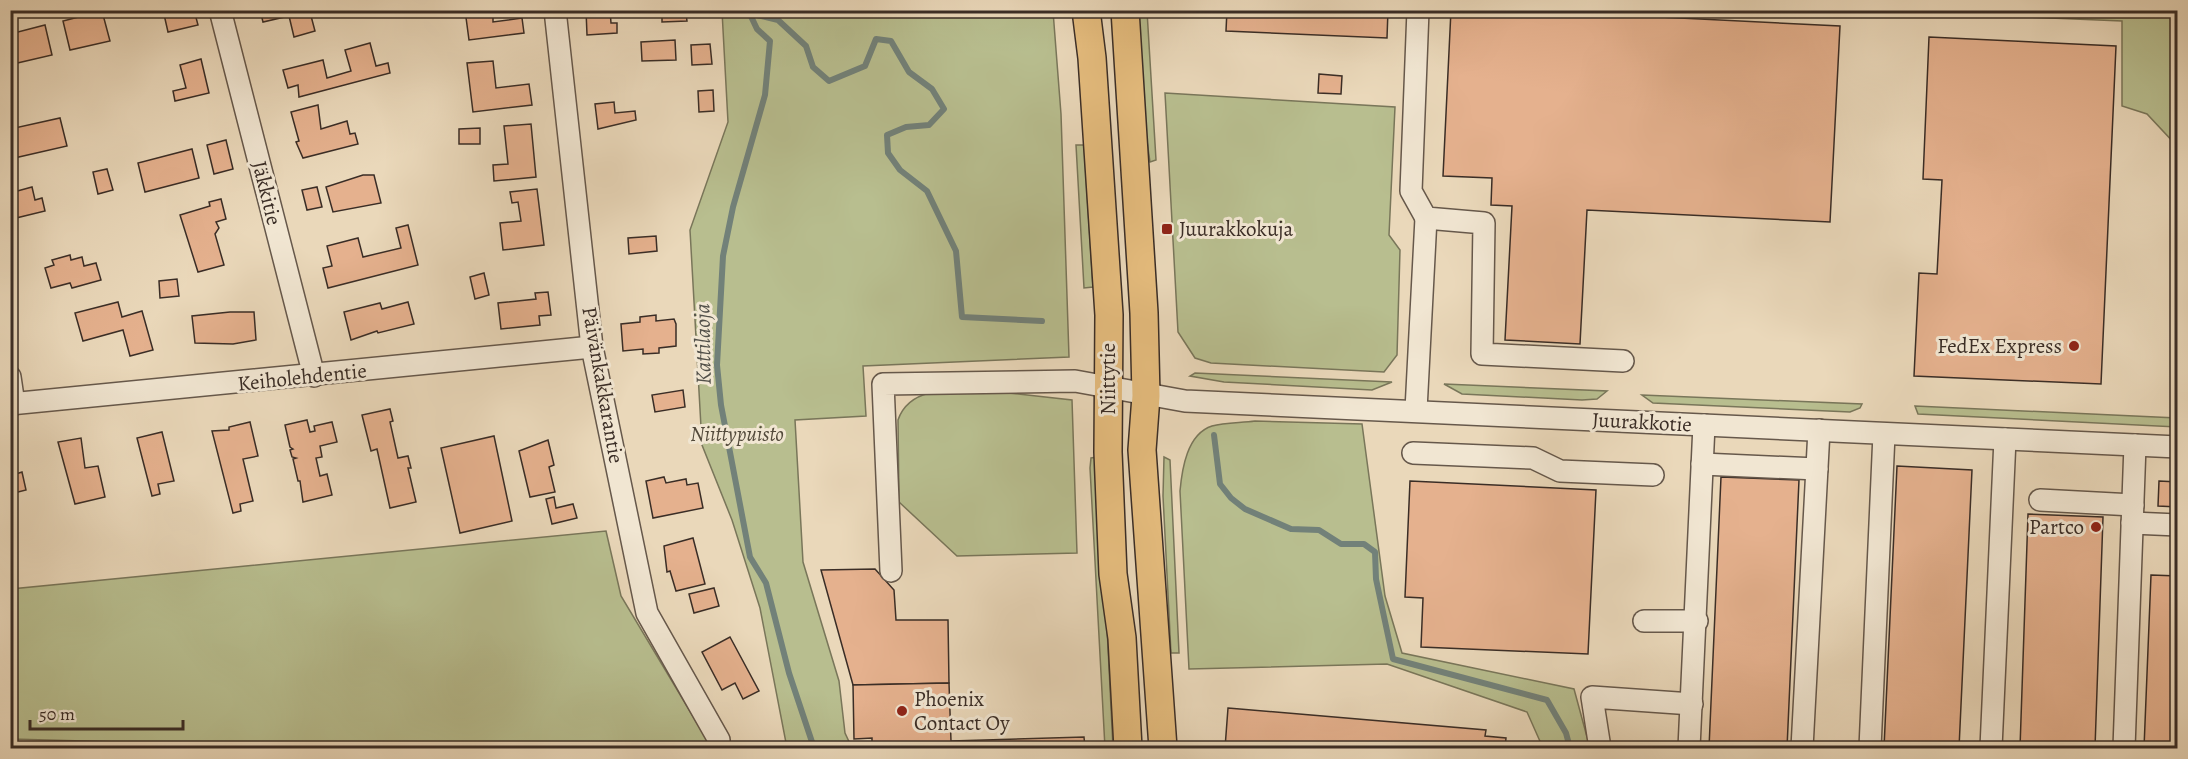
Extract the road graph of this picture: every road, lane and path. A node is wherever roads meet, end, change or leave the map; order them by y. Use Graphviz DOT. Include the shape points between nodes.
graph roads {
  1 [pos="220,10"];
  2 [pos="555,10"];
  3 [pos="1086,10"];
  4 [pos="1125,10"];
  5 [pos="1418,10"];
  6 [pos="1426,218"];
  7 [pos="592,347"];
  8 [pos="1623,361"];
  9 [pos="314,376"];
  10 [pos="10,377"];
  11 [pos="1108,387"];
  12 [pos="1146,396"];
  13 [pos="12,404"];
  14 [pos="1416,410"];
  15 [pos="1704,425"];
  16 [pos="1819,430"];
  17 [pos="1884,434"];
  18 [pos="2006,439"];
  19 [pos="2135,445"];
  20 [pos="2178,447"];
  21 [pos="1413,453"];
  22 [pos="1702,464"];
  23 [pos="1817,469"];
  24 [pos="1653,475"];
  25 [pos="2040,500"];
  26 [pos="2133,514"];
  27 [pos="2178,525"];
  28 [pos="891,571"];
  29 [pos="1644,621"];
  30 [pos="1697,621"];
  31 [pos="1692,704"];
  32 [pos="719,740"];
  33 [pos="1128,748"];
  34 [pos="1163,748"];
  35 [pos="1600,748"];
  36 [pos="1689,748"];
  37 [pos="1802,748"];
  38 [pos="1870,748"];
  39 [pos="1991,748"];
  40 [pos="2124,748"];
  1 -- 9 [label="street, Jäkkitie"];
  2 -- 7 [label="street, Päivänkakkarantie"];
  3 -- 11 [label="main road, Niittytie" via="1108,315"];
  4 -- 12 [label="main road, Niittytie"];
  5 -- 6 [label="street" via="1411,191"];
  6 -- 8 [label="street" via="1484,223 1482,354"];
  6 -- 14 [label="street"];
  7 -- 9 [label="street, Keiholehdentie"];
  7 -- 32 [label="street, Päivänkakkarantie" via="647,613"];
  9 -- 13 [label="street, Keiholehdentie"];
  10 -- 13 [label="street"];
  11 -- 12 [label="street, Juurakkotie"];
  11 -- 28 [label="street, Juurakkotie" via="1075,381 883,384"];
  11 -- 33 [label="main road, Niittytie" via="1113,574 1122,638"];
  12 -- 14 [label="street, Juurakkotie" via="1192,402"];
  12 -- 34 [label="main road, Niittytie" via="1142,450"];
  14 -- 15 [label="street, Juurakkotie"];
  15 -- 16 [label="street, Juurakkotie"];
  15 -- 22 [label="street"];
  16 -- 17 [label="street, Juurakkotie"];
  16 -- 23 [label="street"];
  17 -- 18 [label="street, Juurakkotie"];
  17 -- 38 [label="street"];
  18 -- 19 [label="street, Juurakkotie"];
  18 -- 39 [label="street"];
  19 -- 20 [label="street, Juurakkotie"];
  19 -- 26 [label="street"];
  21 -- 24 [label="street" via="1533,458 1560,471"];
  22 -- 23 [label="street"];
  22 -- 30 [label="street"];
  23 -- 37 [label="street"];
  25 -- 26 [label="street"];
  26 -- 27 [label="street"];
  26 -- 40 [label="street"];
  29 -- 30 [label="street"];
  30 -- 31 [label="street"];
  31 -- 35 [label="street" via="1592,698"];
  31 -- 36 [label="street"];
}
